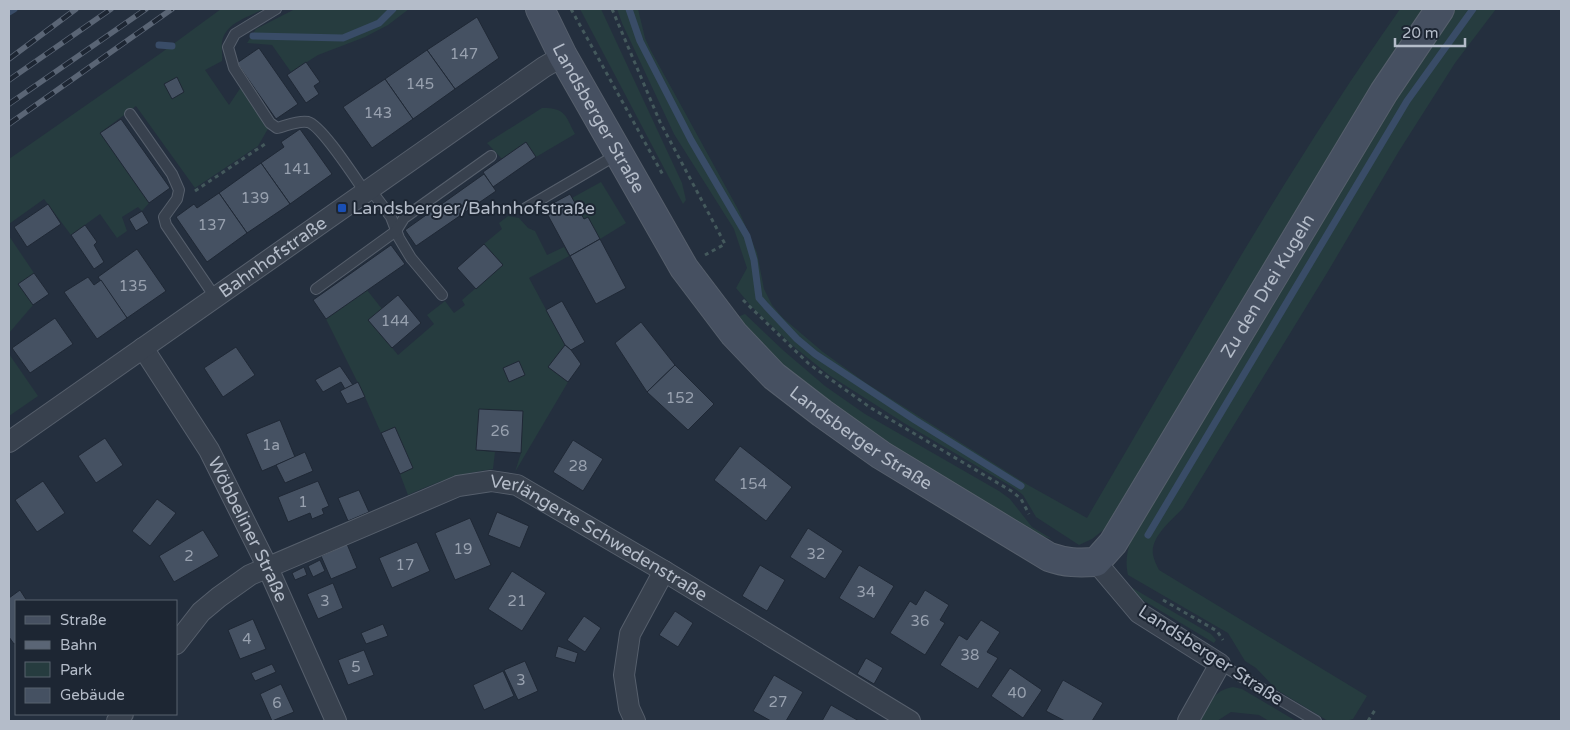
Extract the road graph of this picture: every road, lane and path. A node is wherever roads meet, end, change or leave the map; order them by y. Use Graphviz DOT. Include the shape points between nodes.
graph roads {
  1 [pos="276,9"];
  2 [pos="540,9"];
  3 [pos="571,9"];
  4 [pos="612,9"];
  5 [pos="1440,9"];
  6 [pos="563,56"];
  7 [pos="130,114"];
  8 [pos="277,128"];
  9 [pos="619,154"];
  10 [pos="491,156"];
  11 [pos="665,178"];
  12 [pos="368,190"];
  13 [pos="171,207"];
  14 [pos="526,208"];
  15 [pos="396,231"];
  16 [pos="702,246"];
  17 [pos="316,289"];
  18 [pos="442,295"];
  19 [pos="215,298"];
  20 [pos="742,300"];
  21 [pos="143,348"];
  22 [pos="9,442"];
  23 [pos="1034,520"];
  24 [pos="1096,562"];
  25 [pos="268,568"];
  26 [pos="664,571"];
  27 [pos="178,641"];
  28 [pos="1220,664"];
  29 [pos="1374,710"];
  30 [pos="336,721"];
  31 [pos="635,721"];
  32 [pos="910,721"];
  33 [pos="1188,721"];
  34 [pos="1316,721"];
  35 [pos="1368,721"];
  1 -- 8 [label="lane" via="235,34 228,47 234,68 270,123"];
  2 -- 6 [label="street, Landsberger Straße"];
  3 -- 11 [label="path"];
  4 -- 16 [label="path" via="660,122 725,244 707,255"];
  5 -- 24 [label="street, Zu den Drei Kugeln" via="1384,92 1113,543"];
  6 -- 9 [label="street, Landsberger Straße"];
  6 -- 12 [label="street, Bahnhofstraße"];
  7 -- 13 [label="lane" via="177,183 177,199"];
  8 -- 12 [label="lane" via="309,122 322,132"];
  8 -- 13 [label="path" via="265,144"];
  9 -- 14 [label="lane"];
  9 -- 24 [label="street, Landsberger Straße" via="684,268 734,334 774,376 881,455 1049,557 1065,562"];
  10 -- 15 [label="lane" via="404,218"];
  12 -- 15 [label="lane" via="391,217"];
  12 -- 19 [label="street, Bahnhofstraße"];
  13 -- 19 [label="lane" via="164,216 166,225"];
  15 -- 17 [label="lane"];
  15 -- 18 [label="lane" via="411,258"];
  19 -- 21 [label="street, Bahnhofstraße"];
  20 -- 23 [label="path" via="809,364 871,408 1013,492"];
  21 -- 22 [label="street, Bahnhofstraße"];
  21 -- 25 [label="street, Wöbbeliner Straße" via="209,450"];
  24 -- 28 [label="street, Landsberger Straße" via="1139,613"];
  25 -- 26 [label="street, Verlängerte Schwedenstraße" via="458,486 492,481 516,485"];
  25 -- 27 [label="street, Verlängerte Schwedenstraße" via="250,575 219,597 201,612"];
  25 -- 30 [label="street, Wöbbeliner Straße"];
  26 -- 31 [label="street" via="630,634 624,675 629,708"];
  26 -- 32 [label="street, Verlängerte Schwedenstraße"];
  28 -- 33 [label="street"];
  28 -- 34 [label="lane, Landsberger Straße"];
  29 -- 35 [label="path"];
}
